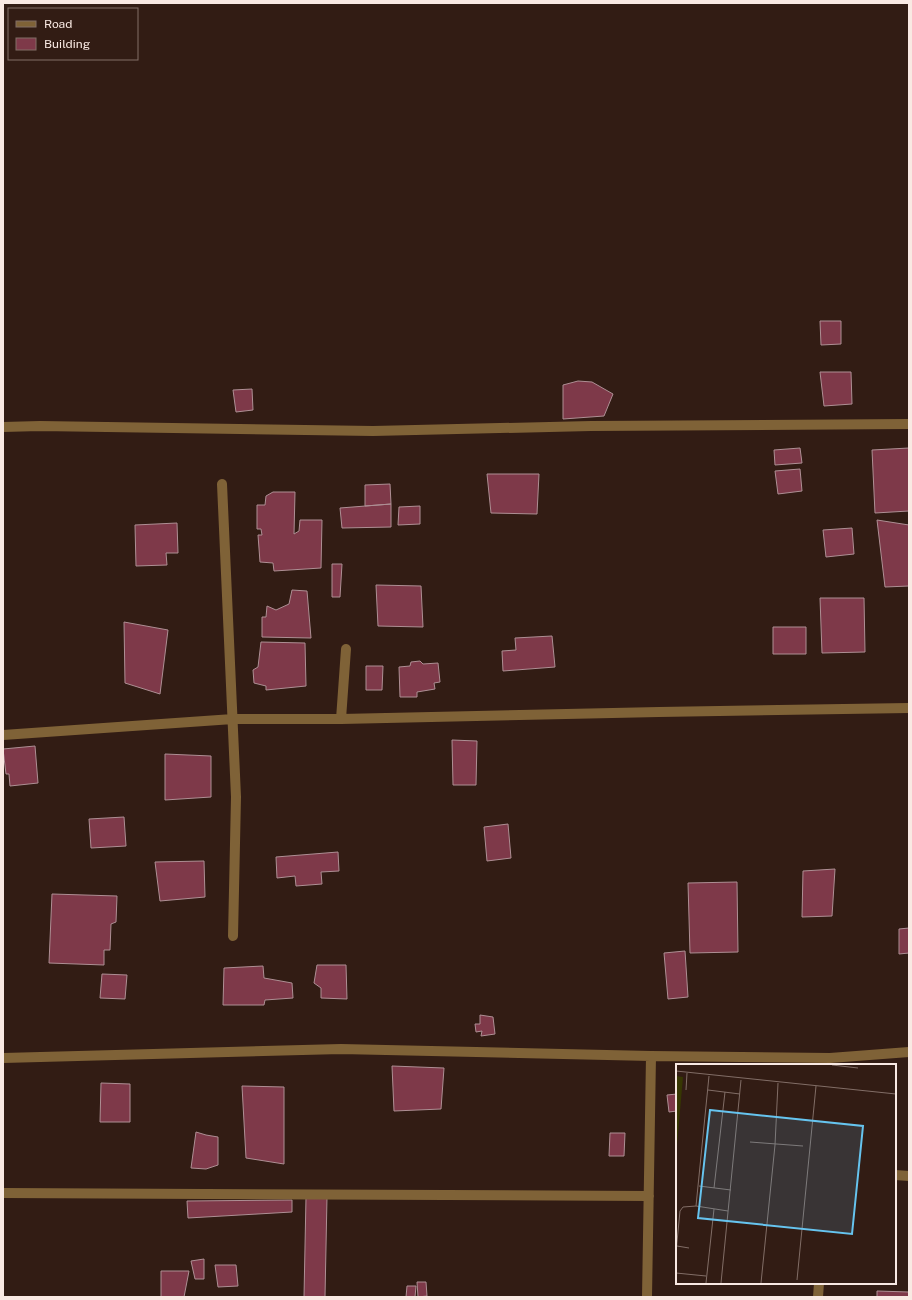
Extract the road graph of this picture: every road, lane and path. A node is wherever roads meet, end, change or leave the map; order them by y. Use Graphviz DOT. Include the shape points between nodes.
graph roads {
  1 [pos="909,424"];
  2 [pos="3,427"];
  3 [pos="222,484"];
  4 [pos="346,649"];
  5 [pos="909,708"];
  6 [pos="234,719"];
  7 [pos="341,719"];
  8 [pos="3,735"];
  9 [pos="233,936"];
  10 [pos="909,1052"];
  11 [pos="651,1056"];
  12 [pos="3,1058"];
  13 [pos="830,1061"];
  14 [pos="896,1176"];
  15 [pos="909,1176"];
  16 [pos="3,1193"];
  17 [pos="649,1196"];
  18 [pos="819,1284"];
  19 [pos="647,1297"];
  20 [pos="818,1297"];
  1 -- 2 [label="street" via="590,426 373,432"];
  3 -- 6 [label="street"];
  4 -- 7 [label="street"];
  5 -- 7 [label="street"];
  6 -- 7 [label="street"];
  6 -- 8 [label="street"];
  6 -- 9 [label="street" via="236,797"];
  10 -- 13 [label="street"];
  11 -- 12 [label="street" via="341,1049"];
  11 -- 13 [label="street"];
  11 -- 17 [label="street"];
  14 -- 15 [label="street"];
  16 -- 17 [label="street"];
  17 -- 19 [label="street"];
  18 -- 20 [label="street"];
}
